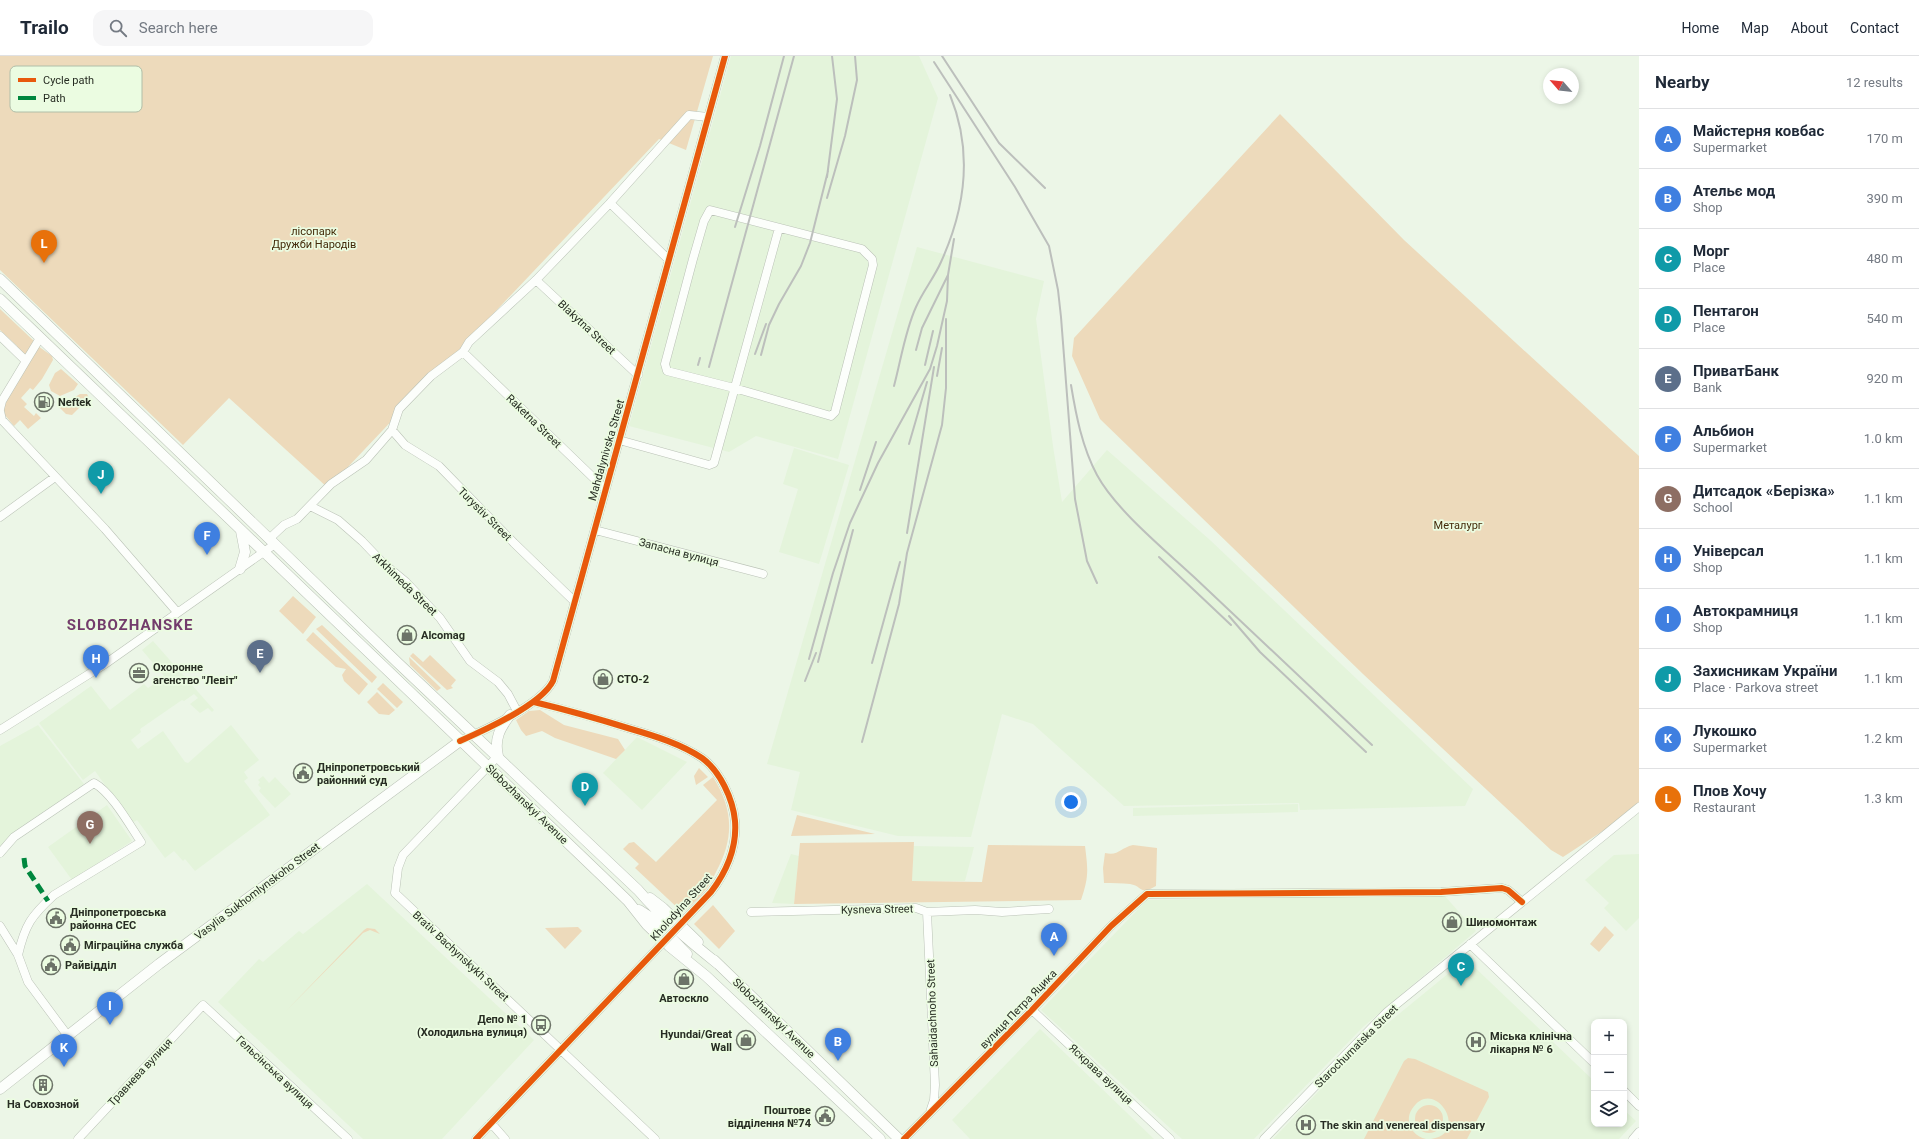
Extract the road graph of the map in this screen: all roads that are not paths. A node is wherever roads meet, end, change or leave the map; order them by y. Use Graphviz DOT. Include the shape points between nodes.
graph roads {
  1 [pos="725,56"];
  2 [pos="708,117"];
  3 [pos="610,203"];
  4 [pos="779,228"];
  5 [pos="668,259"];
  6 [pos="0,279"];
  7 [pos="536,280"];
  8 [pos="0,299"];
  9 [pos="0,336"];
  10 [pos="40,338"];
  11 [pos="463,352"];
  12 [pos="26,361"];
  13 [pos="638,375"];
  14 [pos="734,388"];
  15 [pos="0,410"];
  16 [pos="392,430"];
  17 [pos="619,440"];
  18 [pos="52,479"];
  19 [pos="605,490"];
  20 [pos="310,506"];
  21 [pos="0,517"];
  22 [pos="594,530"];
  23 [pos="241,531"];
  24 [pos="272,541"];
  25 [pos="263,552"];
  26 [pos="240,569"];
  27 [pos="763,574"];
  28 [pos="575,602"];
  29 [pos="177,612"];
  30 [pos="534,702"];
  31 [pos="514,713"];
  32 [pos="0,730"];
  33 [pos="473,735"];
  34 [pos="460,741"];
  35 [pos="498,756"];
  36 [pos="488,767"];
  37 [pos="1639,807"];
  38 [pos="0,853"];
  39 [pos="1522,902"];
  40 [pos="1049,910"];
  41 [pos="751,912"];
  42 [pos="927,912"];
  43 [pos="0,926"];
  44 [pos="21,941"];
  45 [pos="10,942"];
  46 [pos="1470,944"];
  47 [pos="18,955"];
  48 [pos="203,1005"];
  49 [pos="1032,1010"];
  50 [pos="68,1036"];
  51 [pos="560,1050"];
  52 [pos="1591,1060"];
  53 [pos="0,1089"];
  54 [pos="1627,1094"];
  55 [pos="1639,1106"];
  56 [pos="930,1112"];
  57 [pos="490,1123"];
  58 [pos="1639,1132"];
  59 [pos="84,1137"];
  60 [pos="348,1139"];
  61 [pos="476,1139"];
  62 [pos="505,1139"];
  63 [pos="655,1139"];
  64 [pos="880,1139"];
  65 [pos="899,1139"];
  66 [pos="904,1139"];
  67 [pos="1170,1139"];
  68 [pos="1264,1139"];
  69 [pos="1633,1139"];
  1 -- 2 [label="street, Mahdalynivska Street"];
  2 -- 3 [label="street" via="689,114"];
  2 -- 5 [label="street, Mahdalynivska Street"];
  3 -- 5 [label="street"];
  3 -- 7 [label="street"];
  4 -- 14 [label="street"];
  4 -- 14 [label="street" via="710,210 704,221 693,259 665,368 667,371"];
  4 -- 14 [label="street" via="862,249 872,259 873,265 835,412 831,416 825,415"];
  5 -- 13 [label="street, Mahdalynivska Street"];
  6 -- 24 [label="main road, Slobozhanskyi Avenue"];
  7 -- 11 [label="street" via="469,342"];
  7 -- 13 [label="street, Blakytna Street"];
  8 -- 10 [label="main road, Slobozhanskyi Avenue"];
  9 -- 12 [label="street"];
  10 -- 12 [label="street"];
  10 -- 23 [label="main road, Slobozhanskyi Avenue"];
  11 -- 16 [label="street" via="431,376 399,409"];
  11 -- 19 [label="street, Raketna Street"];
  12 -- 15 [label="street" via="2,401"];
  13 -- 17 [label="street, Mahdalynivska Street"];
  14 -- 17 [label="street" via="712,465"];
  15 -- 18 [label="street" via="2,420"];
  16 -- 20 [label="street" via="366,460 332,484"];
  16 -- 28 [label="street, Turystiv Street" via="405,445 440,466"];
  17 -- 19 [label="street, Mahdalynivska Street"];
  18 -- 21 [label="street"];
  18 -- 29 [label="street" via="105,529"];
  19 -- 22 [label="street, Mahdalynivska Street"];
  20 -- 24 [label="street" via="297,519 284,525"];
  20 -- 31 [label="street, Arkhimeda Street" via="338,520 406,582 440,618 470,661 498,682 508,694"];
  22 -- 27 [label="street, Запасна вулиця"];
  22 -- 28 [label="street, Mahdalynivska Street"];
  23 -- 25 [label="main road, Slobozhanskyi Avenue"];
  23 -- 26 [label="main road" via="245,552"];
  24 -- 25 [label="street"];
  24 -- 33 [label="main road, Slobozhanskyi Avenue"];
  25 -- 26 [label="street"];
  25 -- 34 [label="main road, Slobozhanskyi Avenue"];
  26 -- 29 [label="street"];
  28 -- 30 [label="street, Mahdalynivska Street" via="553,681 546,692"];
  29 -- 32 [label="street" via="105,664"];
  30 -- 31 [label="street, Mahdalynivska Street"];
  30 -- 51 [label="street, Kholodylna Street, bridge" via="642,732 671,742 702,758 727,790 734,810 736,834 727,868 711,892"];
  31 -- 33 [label="street, Mahdalynivska Street"];
  31 -- 35 [label="main road" via="498,732"];
  33 -- 34 [label="street, Mahdalynivska Street"];
  33 -- 35 [label="main road, Slobozhanskyi Avenue"];
  34 -- 36 [label="main road, Slobozhanskyi Avenue"];
  34 -- 50 [label="main road, Vasylia Sukhomlynskoho Street" via="159,964"];
  35 -- 36 [label="street, Brativ Bachynskykh Street"];
  35 -- 65 [label="main road, Slobozhanskyi Avenue" via="638,890 658,914 680,935 718,964"];
  36 -- 51 [label="street, Brativ Bachynskykh Street" via="403,855 398,868 395,893"];
  36 -- 64 [label="main road, Slobozhanskyi Avenue" via="628,901 653,919 706,976"];
  37 -- 39 [label="street, Starochumatska Street"];
  38 -- 44 [label="street" via="14,836 94,783 110,798 141,842 54,895 34,913"];
  39 -- 46 [label="street, Starochumatska Street"];
  39 -- 49 [label="street, вулиця Петра Яцика" via="1502,888 1441,892 1147,894 1111,926"];
  40 -- 42 [label="street, Kysneva Street"];
  41 -- 42 [label="street, Kysneva Street" via="916,908"];
  42 -- 56 [label="street, Sahaidachnoho Street" via="935,1085"];
  43 -- 45 [label="street"];
  44 -- 45 [label="street"];
  44 -- 47 [label="street"];
  45 -- 47 [label="street"];
  46 -- 52 [label="street"];
  46 -- 68 [label="street, Starochumatska Street" via="1377,1021"];
  47 -- 50 [label="street" via="28,982"];
  48 -- 59 [label="street, Травнева вулиця"];
  48 -- 60 [label="street, Гельсінська вулиця"];
  49 -- 56 [label="street, вулиця Петра Яцика"];
  49 -- 67 [label="street, Яскрава вулиця"];
  50 -- 53 [label="main road, Vasylia Sukhomlynskoho Street"];
  51 -- 57 [label="street, Kholodylna Street"];
  51 -- 63 [label="street, Brativ Bachynskykh Street"];
  54 -- 55 [label="street"];
  56 -- 66 [label="street, вулиця Петра Яцика"];
  57 -- 61 [label="street, Kholodylna Street"];
  57 -- 62 [label="street"];
  58 -- 69 [label="street"];
}
